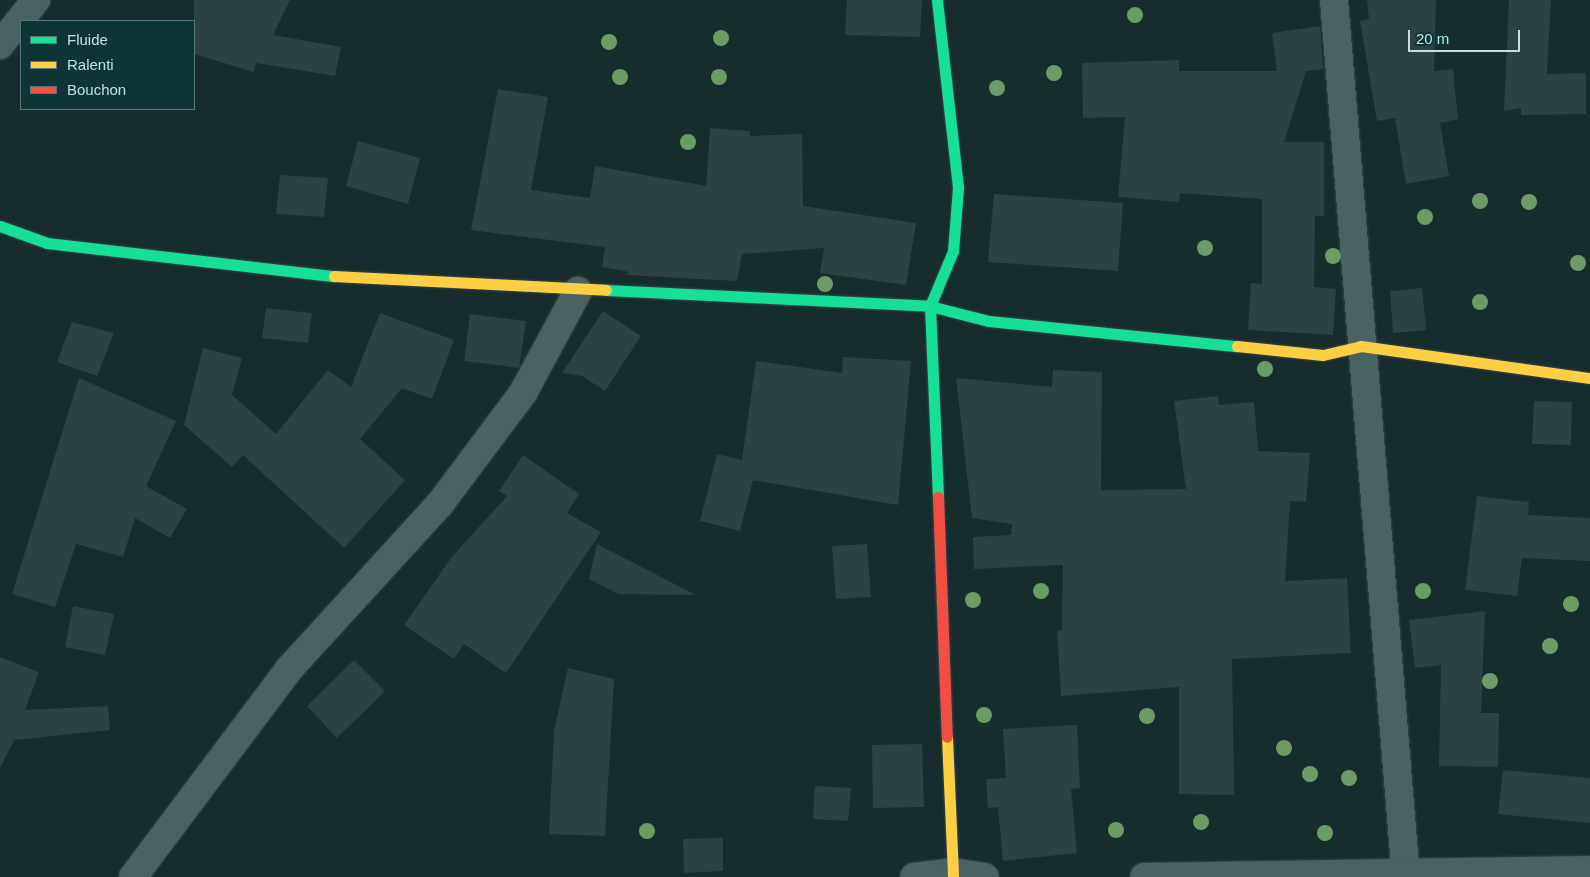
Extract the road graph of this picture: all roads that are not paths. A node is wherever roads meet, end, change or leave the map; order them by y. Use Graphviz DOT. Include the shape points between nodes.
graph roads {
  1 [pos="36,0"];
  2 [pos="937,0"];
  3 [pos="1334,0"];
  4 [pos="0,45"];
  5 [pos="0,226"];
  6 [pos="578,292"];
  7 [pos="930,306"];
  8 [pos="1361,346"];
  9 [pos="1590,378"];
  10 [pos="1590,870"];
  11 [pos="1406,873"];
  12 [pos="953,874"];
  13 [pos="133,877"];
  14 [pos="914,877"];
  15 [pos="985,877"];
  16 [pos="1144,877"];
  1 -- 4 [label="street"];
  2 -- 7 [label="street" via="958,188 953,251"];
  3 -- 8 [label="street"];
  5 -- 6 [label="street" via="47,243 325,275"];
  6 -- 7 [label="street"];
  6 -- 13 [label="street" via="523,394 440,504 290,668"];
  7 -- 8 [label="street" via="989,321 1323,355"];
  7 -- 12 [label="street"];
  8 -- 9 [label="street"];
  8 -- 11 [label="street"];
  10 -- 11 [label="street"];
  11 -- 16 [label="street"];
  12 -- 14 [label="street"];
  12 -- 15 [label="street"];
}
